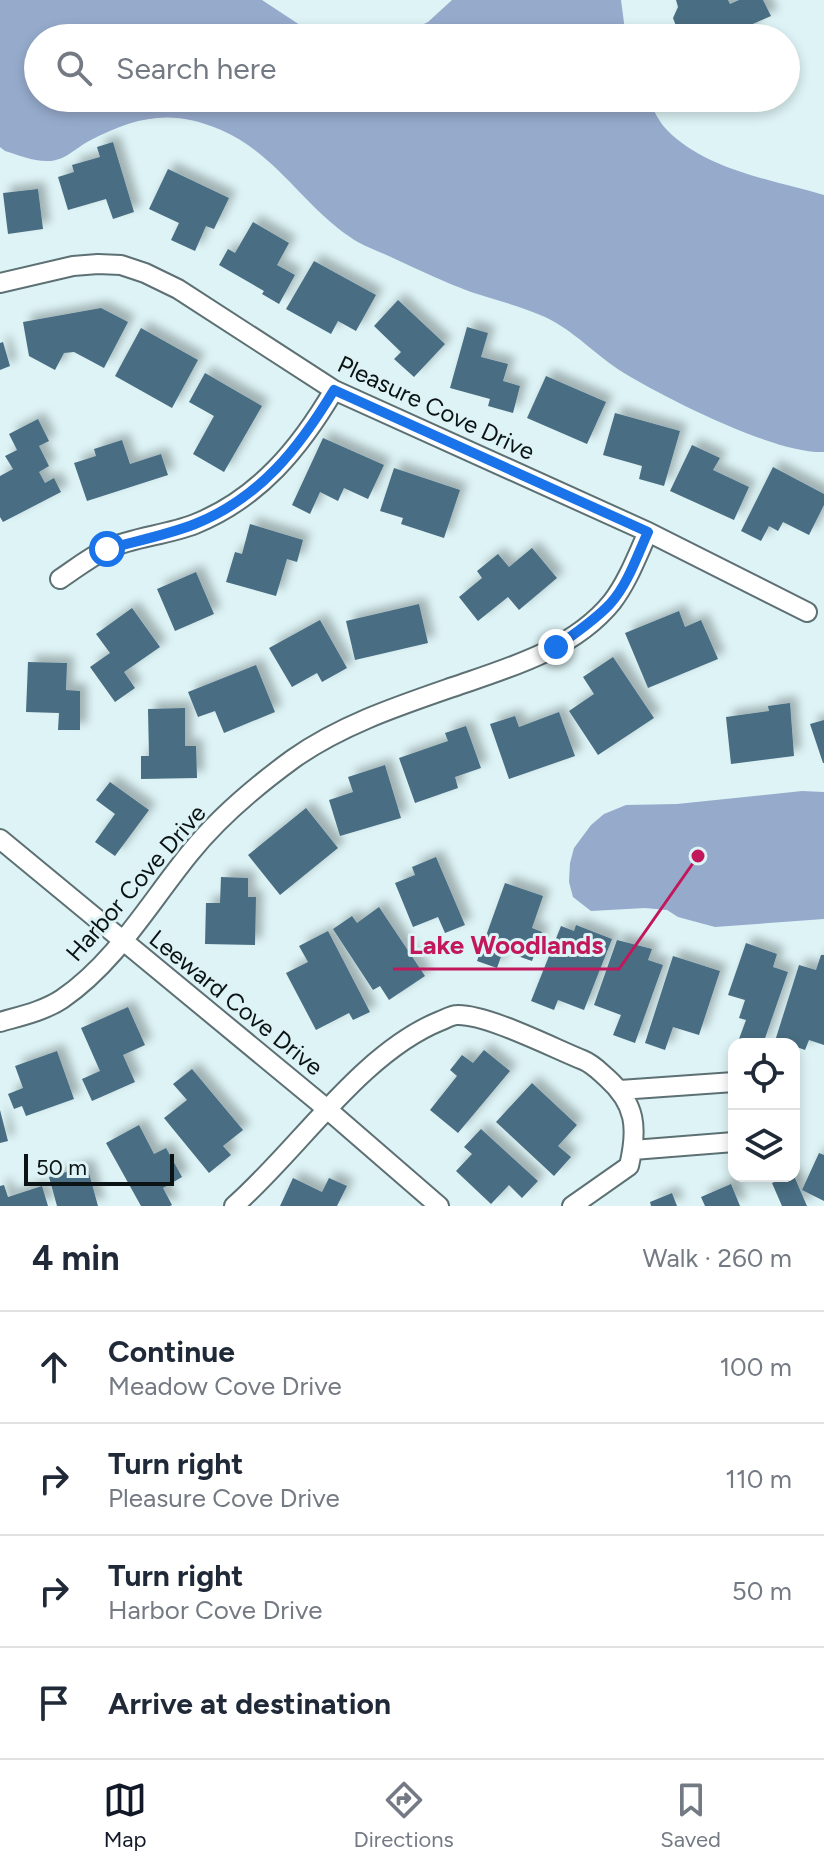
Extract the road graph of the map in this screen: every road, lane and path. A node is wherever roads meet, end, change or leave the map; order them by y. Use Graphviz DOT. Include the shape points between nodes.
graph roads {
  1 [pos="0,283"];
  2 [pos="334,390"];
  3 [pos="648,532"];
  4 [pos="60,579"];
  5 [pos="807,612"];
  6 [pos="0,839"];
  7 [pos="122,941"];
  8 [pos="0,1022"];
  9 [pos="728,1082"];
  10 [pos="620,1090"];
  11 [pos="327,1109"];
  12 [pos="728,1143"];
  13 [pos="633,1150"];
  14 [pos="234,1206"];
  15 [pos="439,1206"];
  16 [pos="572,1206"];
  1 -- 2 [label="street, Pleasure Cove Drive" via="73,266 121,265 178,289"];
  2 -- 3 [label="street, Pleasure Cove Drive"];
  2 -- 4 [label="street" via="307,435 242,498 194,524 107,549"];
  3 -- 5 [label="street, Pleasure Cove Drive"];
  3 -- 7 [label="street, Harbor Cove Drive" via="611,603 556,647 348,727 296,757 248,794 192,850"];
  6 -- 7 [label="street, Leeward Cove Drive"];
  7 -- 8 [label="street, Harbor Cove Drive" via="61,999"];
  7 -- 11 [label="street, Leeward Cove Drive"];
  9 -- 10 [label="street"];
  10 -- 11 [label="street" via="592,1064 494,1023 456,1015 416,1031"];
  10 -- 13 [label="street" via="630,1104"];
  11 -- 14 [label="street"];
  11 -- 15 [label="street, Leeward Cove Drive"];
  12 -- 13 [label="street"];
  13 -- 16 [label="street" via="629,1166"];
}
